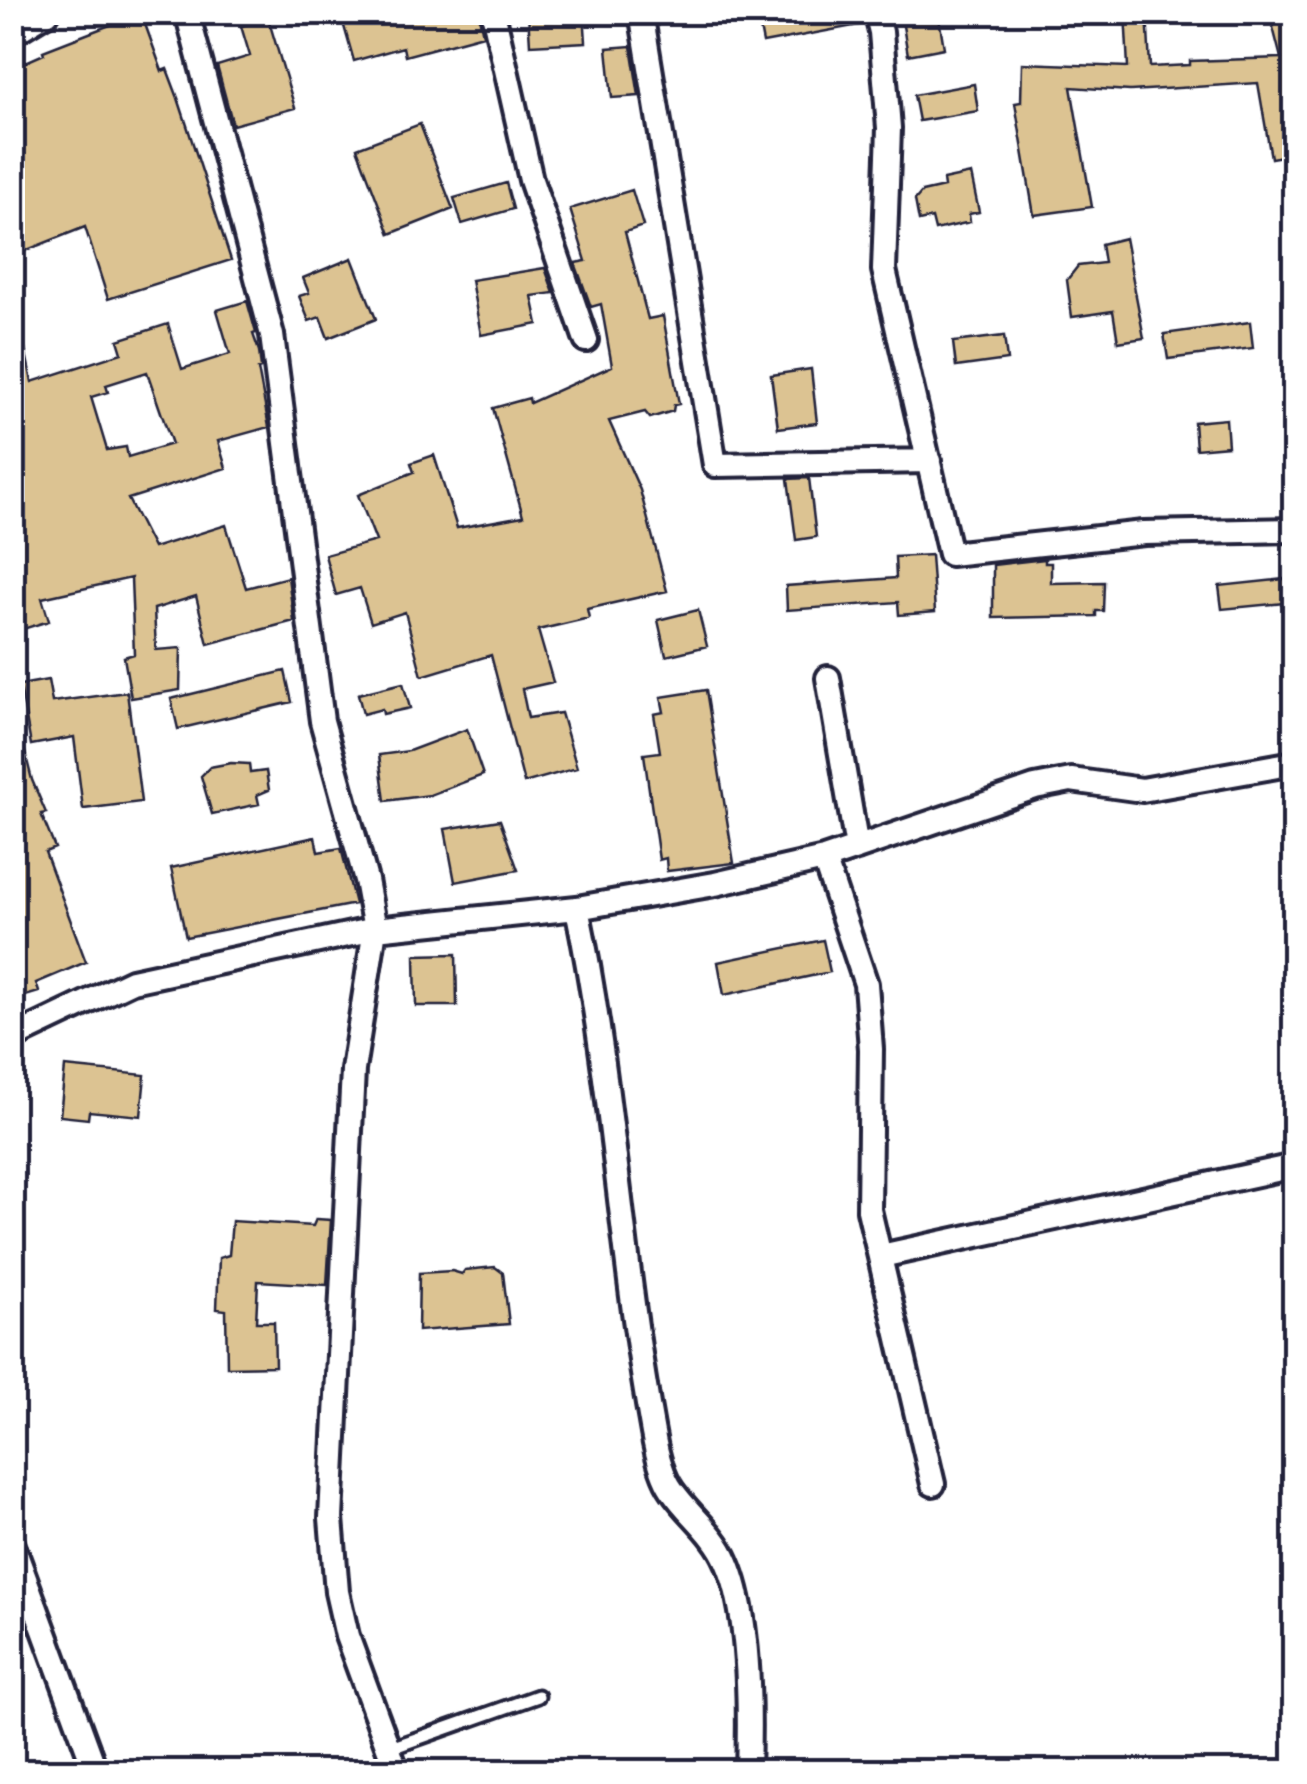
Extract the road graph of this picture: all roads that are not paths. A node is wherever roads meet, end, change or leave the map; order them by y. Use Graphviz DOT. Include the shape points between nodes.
graph roads {
  1 [pos="48,12"];
  2 [pos="187,12"];
  3 [pos="493,12"];
  4 [pos="641,12"];
  5 [pos="876,12"];
  6 [pos="20,28"];
  7 [pos="586,340"];
  8 [pos="929,461"];
  9 [pos="1294,530"];
  10 [pos="828,678"];
  11 [pos="1294,763"];
  12 [pos="857,848"];
  13 [pos="824,859"];
  14 [pos="577,908"];
  15 [pos="375,929"];
  16 [pos="12,1038"];
  17 [pos="1294,1166"];
  18 [pos="881,1256"];
  19 [pos="933,1484"];
  20 [pos="12,1543"];
  21 [pos="538,1696"];
  22 [pos="388,1749"];
  23 [pos="96,1772"];
  24 [pos="397,1772"];
  25 [pos="748,1772"];
  1 -- 6 [label="street"];
  2 -- 15 [label="street" via="272,335 322,721"];
  3 -- 7 [label="street" via="530,180"];
  4 -- 8 [label="street" via="715,465"];
  5 -- 8 [label="street" via="889,128 884,270"];
  8 -- 9 [label="street" via="950,554 1144,533"];
  10 -- 12 [label="street"];
  11 -- 12 [label="street" via="1142,790 1071,780 1035,787"];
  12 -- 13 [label="street"];
  13 -- 14 [label="street"];
  13 -- 18 [label="street" via="866,984 869,1210"];
  14 -- 15 [label="street"];
  14 -- 25 [label="street" via="593,983 653,1436 669,1486 712,1536 738,1594"];
  15 -- 16 [label="street" via="132,981"];
  15 -- 22 [label="street" via="353,1070 331,1518 347,1636"];
  17 -- 18 [label="street"];
  18 -- 19 [label="street"];
  20 -- 23 [label="street"];
  21 -- 22 [label="lane"];
  22 -- 24 [label="street"];
}
